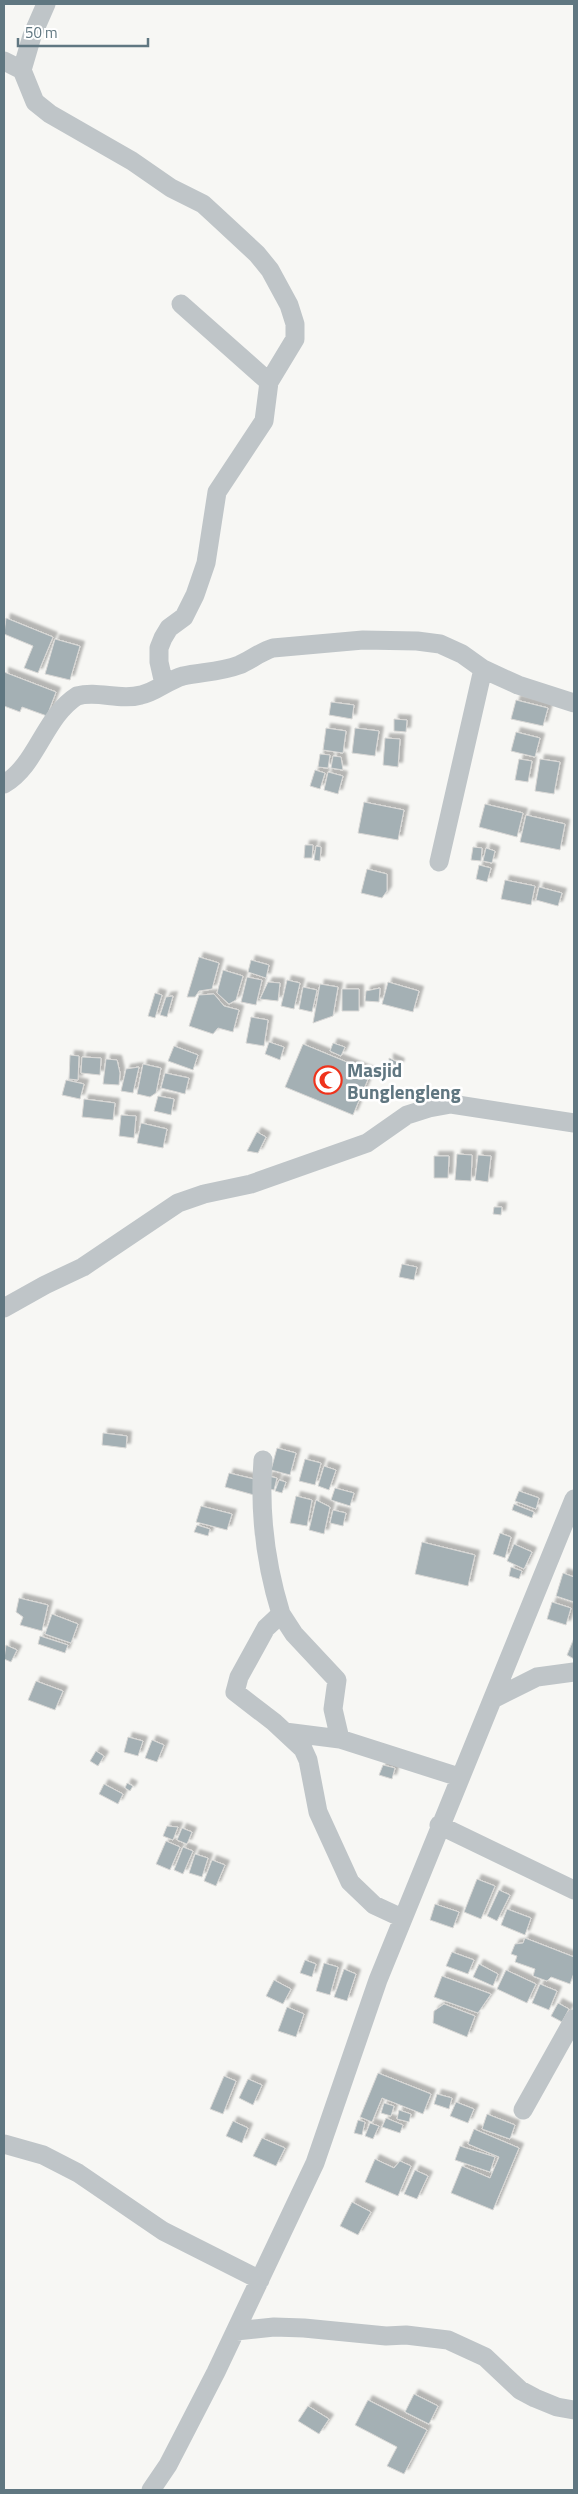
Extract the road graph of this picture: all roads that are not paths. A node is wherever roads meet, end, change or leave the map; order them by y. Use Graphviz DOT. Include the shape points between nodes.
graph roads {
  1 [pos="46,4"];
  2 [pos="4,62"];
  3 [pos="22,70"];
  4 [pos="181,304"];
  5 [pos="269,382"];
  6 [pos="483,669"];
  7 [pos="164,684"];
  8 [pos="574,702"];
  9 [pos="4,784"];
  10 [pos="439,862"];
  11 [pos="574,1123"];
  12 [pos="4,1308"];
  13 [pos="263,1460"];
  14 [pos="574,1499"];
  15 [pos="281,1614"];
  16 [pos="574,1672"];
  17 [pos="493,1699"];
  18 [pos="285,1732"];
  19 [pos="340,1739"];
  20 [pos="459,1777"];
  21 [pos="439,1825"];
  22 [pos="574,1890"];
  23 [pos="402,1918"];
  24 [pos="574,2019"];
  25 [pos="523,2110"];
  26 [pos="4,2144"];
  27 [pos="260,2280"];
  28 [pos="236,2331"];
  29 [pos="574,2410"];
  30 [pos="151,2490"];
  1 -- 3 [label="street"];
  2 -- 3 [label="street"];
  3 -- 5 [label="street" via="29,90 41,108 132,160 171,188 203,204 258,254 280,286 295,324 295,339"];
  4 -- 5 [label="street"];
  5 -- 7 [label="street" via="264,421 217,492 206,563 196,595 184,617 170,628 161,643 159,662"];
  6 -- 7 [label="street" via="440,644 363,640 273,648 225,670 181,677"];
  6 -- 8 [label="street" via="518,685"];
  6 -- 10 [label="street"];
  7 -- 9 [label="street" via="133,697 76,696 41,737 26,765"];
  11 -- 12 [label="street" via="451,1104 422,1110 407,1115 367,1143 251,1184 178,1203 83,1267"];
  13 -- 15 [label="street" via="260,1494 262,1535"];
  14 -- 17 [label="street"];
  15 -- 18 [label="street" via="266,1628 239,1677 235,1692"];
  15 -- 19 [label="street" via="294,1634 337,1680 333,1709"];
  16 -- 17 [label="street" via="537,1677"];
  17 -- 20 [label="street"];
  18 -- 19 [label="street"];
  18 -- 23 [label="street" via="297,1741 308,1760 318,1812 350,1882 374,1905"];
  19 -- 20 [label="street"];
  20 -- 21 [label="street"];
  21 -- 22 [label="street"];
  21 -- 23 [label="street"];
  23 -- 27 [label="street" via="315,2163"];
  24 -- 25 [label="street"];
  26 -- 27 [label="street" via="43,2155 78,2173 163,2230"];
  27 -- 28 [label="street"];
  28 -- 29 [label="street" via="274,2327 386,2336 406,2334 448,2340 485,2357 520,2390 534,2398"];
  28 -- 30 [label="street" via="168,2465"];
}
